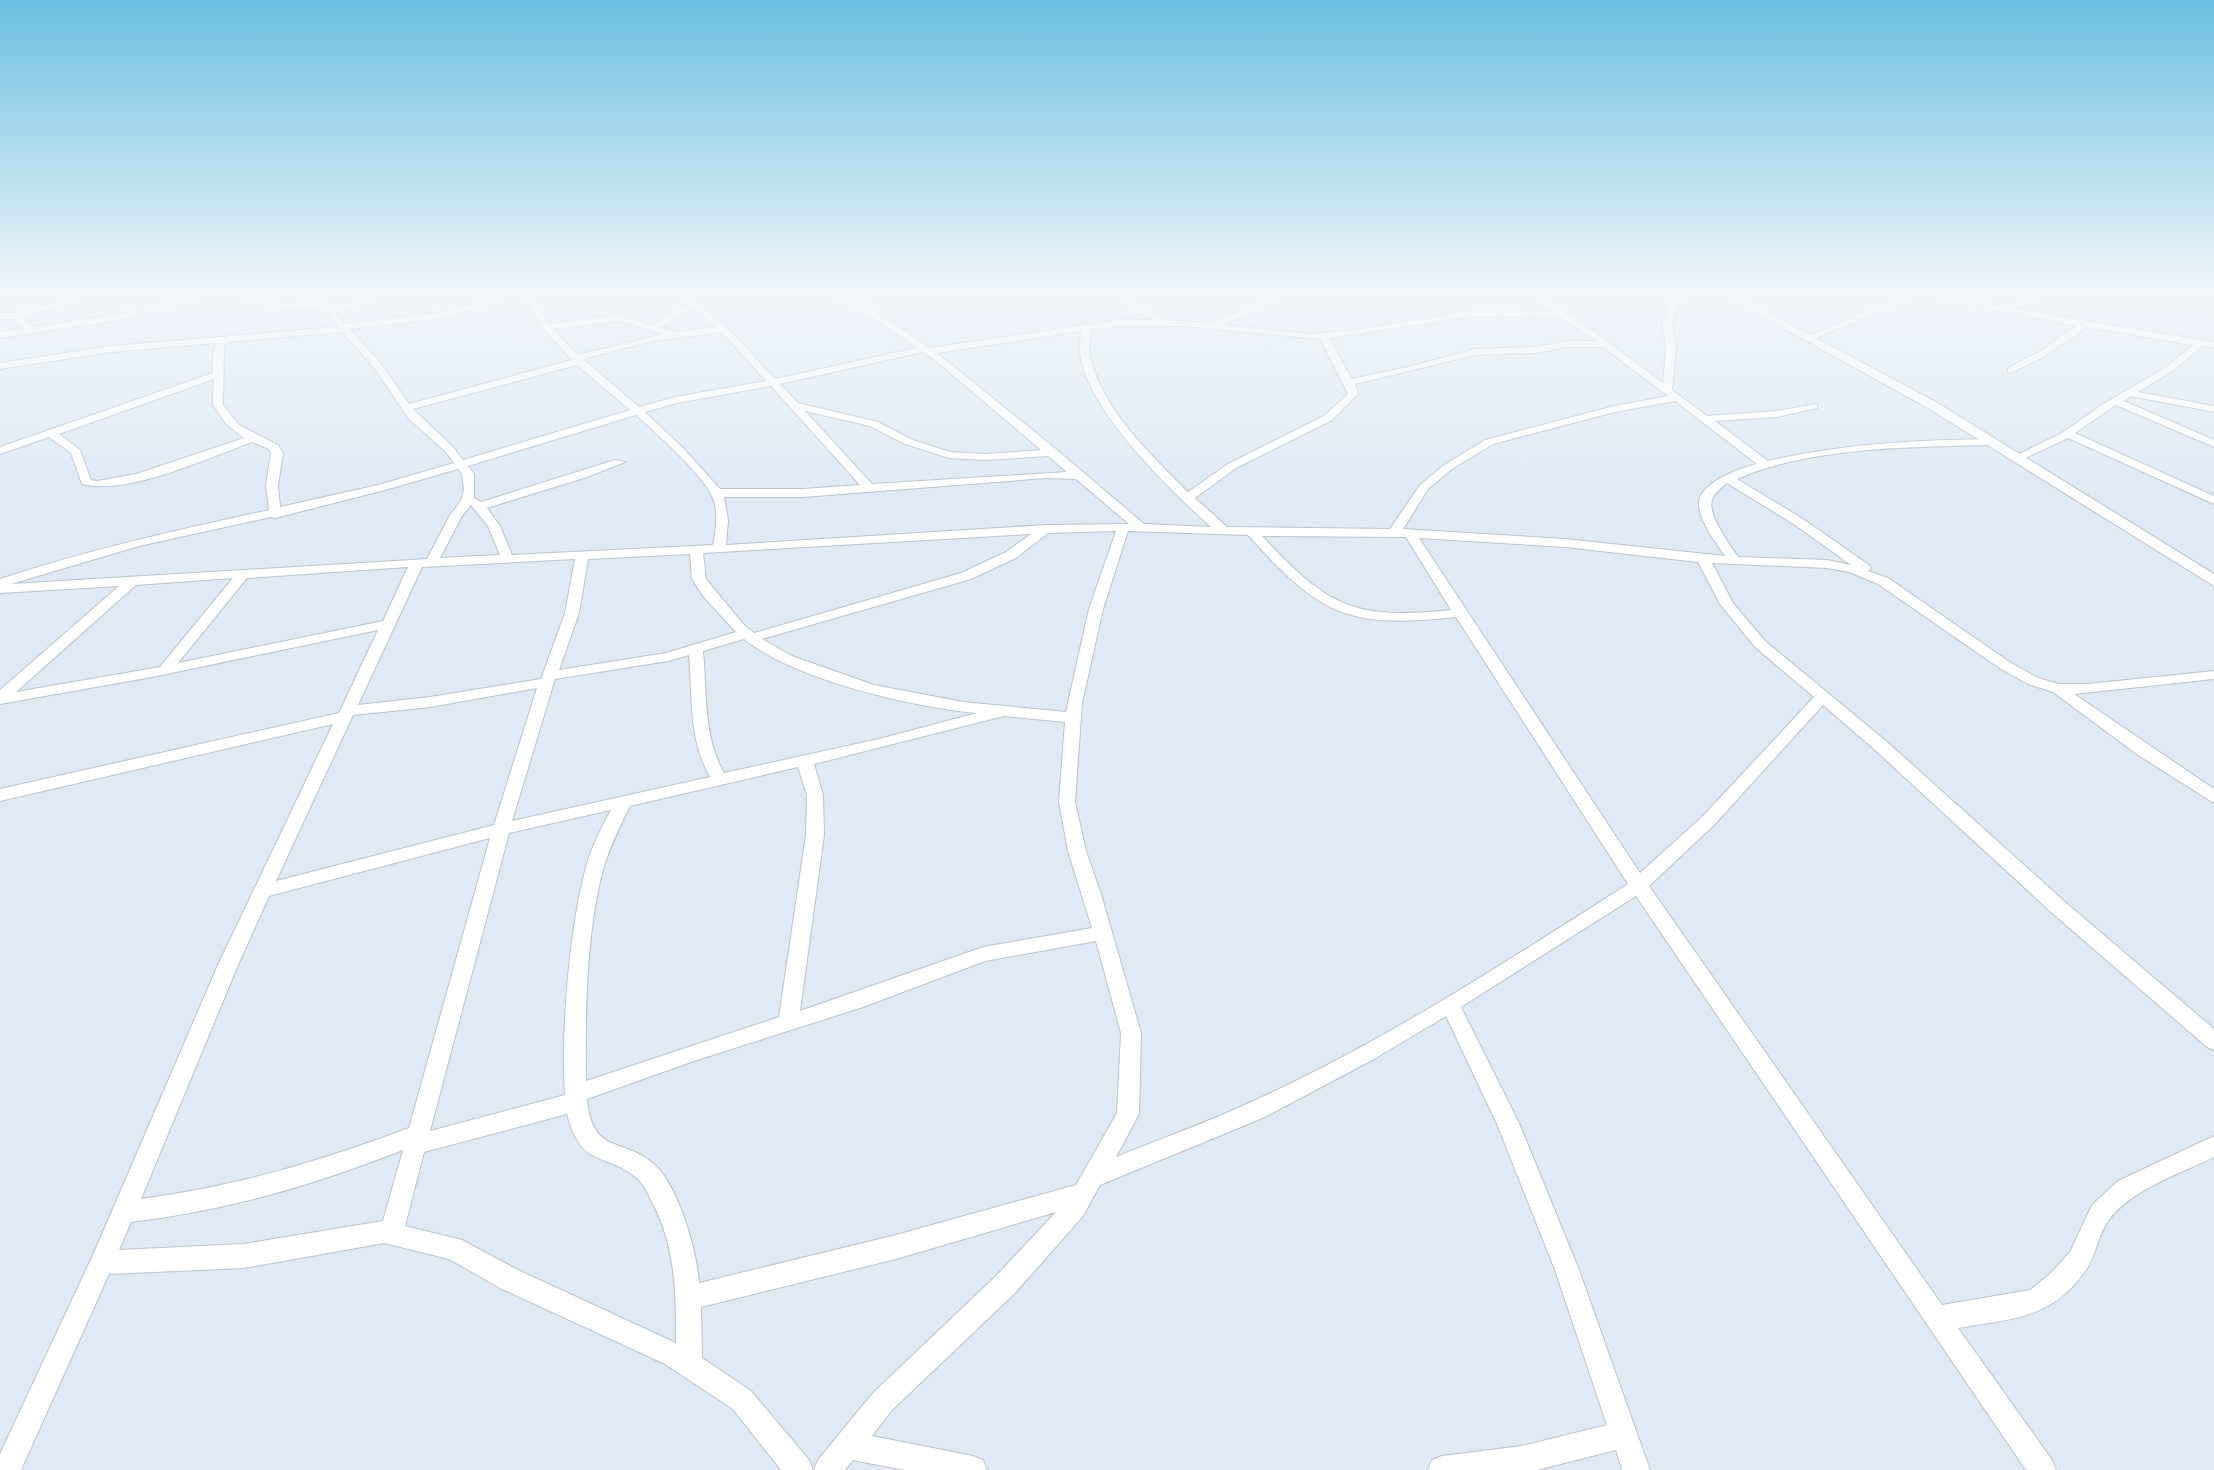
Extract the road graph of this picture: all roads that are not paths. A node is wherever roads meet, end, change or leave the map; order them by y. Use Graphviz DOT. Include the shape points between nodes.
graph roads {
  1 [pos="48,359"];
  2 [pos="217,359"];
  3 [pos="371,359"];
  4 [pos="578,359"];
  5 [pos="750,359"];
  6 [pos="887,359"];
  7 [pos="938,359"];
  8 [pos="1087,359"];
  9 [pos="1334,359"];
  10 [pos="1451,359"];
  11 [pos="1623,359"];
  12 [pos="1670,359"];
  13 [pos="1846,359"];
  14 [pos="2033,359"];
  15 [pos="2185,359"];
  16 [pos="0,366"];
  17 [pos="2011,370"];
  18 [pos="220,374"];
  19 [pos="1350,382"];
  20 [pos="772,383"];
  21 [pos="1667,390"];
  22 [pos="2129,393"];
  23 [pos="1677,398"];
  24 [pos="2116,401"];
  25 [pos="791,405"];
  26 [pos="1813,406"];
  27 [pos="406,408"];
  28 [pos="2214,409"];
  29 [pos="639,412"];
  30 [pos="1704,419"];
  31 [pos="2068,433"];
  32 [pos="51,434"];
  33 [pos="251,439"];
  34 [pos="1991,442"];
  35 [pos="2214,444"];
  36 [pos="0,451"];
  37 [pos="1053,452"];
  38 [pos="2017,458"];
  39 [pos="619,461"];
  40 [pos="461,462"];
  41 [pos="1767,466"];
  42 [pos="1081,476"];
  43 [pos="1729,478"];
  44 [pos="870,489"];
  45 [pos="717,493"];
  46 [pos="468,497"];
  47 [pos="1187,498"];
  48 [pos="2214,500"];
  49 [pos="479,506"];
  50 [pos="275,514"];
  51 [pos="1133,528"];
  52 [pos="1046,529"];
  53 [pos="1225,532"];
  54 [pos="1252,532"];
  55 [pos="1402,533"];
  56 [pos="719,549"];
  57 [pos="696,550"];
  58 [pos="583,555"];
  59 [pos="507,558"];
  60 [pos="1703,559"];
  61 [pos="1734,560"];
  62 [pos="424,563"];
  63 [pos="244,573"];
  64 [pos="1878,579"];
  65 [pos="132,581"];
  66 [pos="2214,581"];
  67 [pos="0,588"];
  68 [pos="1459,613"];
  69 [pos="387,624"];
  70 [pos="749,636"];
  71 [pos="696,649"];
  72 [pos="165,670"];
  73 [pos="2214,675"];
  74 [pos="548,679"];
  75 [pos="2059,689"];
  76 [pos="1822,697"];
  77 [pos="0,698"];
  78 [pos="1000,712"];
  79 [pos="345,714"];
  80 [pos="1073,718"];
  81 [pos="804,759"];
  82 [pos="720,780"];
  83 [pos="0,795"];
  84 [pos="2214,797"];
  85 [pos="625,800"];
  86 [pos="501,829"];
  87 [pos="1638,886"];
  88 [pos="261,892"];
  89 [pos="1103,933"];
  90 [pos="1450,1004"];
  91 [pos="788,1022"];
  92 [pos="2214,1041"];
  93 [pos="576,1098"];
  94 [pos="416,1139"];
  95 [pos="2214,1146"];
  96 [pos="1089,1185"];
  97 [pos="124,1212"];
  98 [pos="391,1234"];
  99 [pos="103,1263"];
  100 [pos="687,1298"];
  101 [pos="1936,1319"];
  102 [pos="689,1364"];
  103 [pos="1623,1435"];
  104 [pos="848,1445"];
  105 [pos="7,1470"];
  106 [pos="799,1470"];
  107 [pos="828,1470"];
  108 [pos="973,1470"];
  109 [pos="1442,1470"];
  110 [pos="1636,1470"];
  111 [pos="2042,1470"];
  1 -- 16 [label="street"];
  2 -- 18 [label="street"];
  3 -- 27 [label="street"];
  4 -- 27 [label="street"];
  4 -- 29 [label="street"];
  5 -- 20 [label="street"];
  6 -- 20 [label="street"];
  7 -- 37 [label="street"];
  8 -- 47 [label="street" via="1102,393 1135,442"];
  9 -- 19 [label="street"];
  10 -- 19 [label="street"];
  11 -- 21 [label="street"];
  12 -- 21 [label="street"];
  13 -- 34 [label="street"];
  14 -- 17 [label="street"];
  15 -- 22 [label="street"];
  18 -- 32 [label="street"];
  18 -- 33 [label="street" via="218,405 233,426"];
  19 -- 47 [label="street" via="1353,394 1343,408 1231,467"];
  20 -- 25 [label="street"];
  20 -- 29 [label="street" via="698,395"];
  21 -- 23 [label="street"];
  22 -- 24 [label="street"];
  22 -- 28 [label="street"];
  23 -- 30 [label="street"];
  23 -- 55 [label="street" via="1489,443 1424,487"];
  24 -- 31 [label="street"];
  24 -- 35 [label="street"];
  25 -- 37 [label="street" via="874,424 949,455"];
  25 -- 44 [label="street"];
  26 -- 30 [label="street" via="1777,414"];
  27 -- 40 [label="street"];
  29 -- 40 [label="street"];
  29 -- 45 [label="street"];
  30 -- 41 [label="street"];
  31 -- 38 [label="street"];
  31 -- 48 [label="street"];
  32 -- 33 [label="street" via="72,445 84,466 86,482 96,486 138,477"];
  32 -- 36 [label="street"];
  33 -- 50 [label="street" via="274,447 277,453 272,485"];
  34 -- 38 [label="street"];
  34 -- 41 [label="street" via="1861,447"];
  37 -- 42 [label="street"];
  38 -- 66 [label="street"];
  39 -- 49 [label="street"];
  40 -- 46 [label="street" via="468,474"];
  40 -- 50 [label="street" via="381,488"];
  41 -- 43 [label="street"];
  42 -- 44 [label="street"];
  42 -- 51 [label="street"];
  43 -- 61 [label="street" via="1706,498 1706,507"];
  43 -- 64 [label="street"];
  44 -- 45 [label="street"];
  45 -- 56 [label="street" via="723,527"];
  46 -- 49 [label="street"];
  46 -- 62 [label="street"];
  47 -- 53 [label="street"];
  49 -- 59 [label="street" via="498,529"];
  50 -- 67 [label="street" via="137,543 49,567"];
  51 -- 52 [label="street"];
  51 -- 53 [label="street"];
  51 -- 80 [label="street" via="1096,608"];
  52 -- 56 [label="street"];
  52 -- 70 [label="street" via="1011,555 966,576"];
  53 -- 54 [label="street"];
  54 -- 55 [label="street"];
  54 -- 68 [label="street" via="1285,569 1324,600 1352,614 1397,620"];
  55 -- 60 [label="street" via="1565,543"];
  55 -- 68 [label="street"];
  56 -- 57 [label="street"];
  57 -- 58 [label="street"];
  57 -- 70 [label="street" via="699,579"];
  58 -- 59 [label="street"];
  58 -- 74 [label="street" via="572,613"];
  59 -- 62 [label="street"];
  60 -- 61 [label="street"];
  60 -- 76 [label="street" via="1727,604 1760,644"];
  61 -- 64 [label="street" via="1827,564"];
  62 -- 63 [label="street"];
  62 -- 69 [label="street"];
  63 -- 65 [label="street"];
  63 -- 72 [label="street"];
  64 -- 75 [label="street" via="2006,666"];
  65 -- 67 [label="street"];
  65 -- 77 [label="street"];
  68 -- 87 [label="street"];
  69 -- 72 [label="street"];
  69 -- 79 [label="street"];
  70 -- 71 [label="street"];
  70 -- 78 [label="street" via="787,659 870,690"];
  71 -- 74 [label="street"];
  71 -- 82 [label="street" via="701,743"];
  72 -- 77 [label="street"];
  73 -- 75 [label="street"];
  74 -- 79 [label="street"];
  74 -- 86 [label="street"];
  75 -- 84 [label="street"];
  76 -- 87 [label="street" via="1708,821"];
  76 -- 92 [label="street"];
  78 -- 80 [label="street"];
  78 -- 81 [label="street"];
  79 -- 83 [label="street"];
  79 -- 88 [label="street"];
  80 -- 89 [label="street" via="1067,802"];
  81 -- 82 [label="street"];
  81 -- 91 [label="street" via="815,795 815,835"];
  82 -- 85 [label="street"];
  85 -- 86 [label="street"];
  85 -- 93 [label="street" via="593,874 574,1037"];
  86 -- 88 [label="street"];
  86 -- 94 [label="street"];
  87 -- 90 [label="street"];
  87 -- 101 [label="street"];
  88 -- 97 [label="street"];
  89 -- 91 [label="street" via="984,954"];
  89 -- 96 [label="street" via="1131,1033 1128,1114"];
  90 -- 96 [label="street" via="1257,1110"];
  90 -- 103 [label="street" via="1508,1123 1567,1270"];
  91 -- 93 [label="street"];
  93 -- 94 [label="street"];
  93 -- 100 [label="street" via="582,1133 593,1144 647,1173 672,1213 687,1261"];
  94 -- 97 [label="street" via="247,1192"];
  94 -- 98 [label="street"];
  95 -- 101 [label="street" via="2126,1189 2100,1213 2079,1260 2035,1301"];
  96 -- 100 [label="street" via="896,1247"];
  96 -- 104 [label="street" via="1075,1208 1006,1284 882,1402"];
  97 -- 99 [label="street"];
  98 -- 99 [label="street" via="244,1256"];
  98 -- 102 [label="street" via="453,1248"];
  99 -- 105 [label="street"];
  100 -- 102 [label="street"];
  101 -- 111 [label="street"];
  102 -- 106 [label="street" via="742,1400"];
  103 -- 109 [label="street" via="1522,1460"];
  103 -- 110 [label="street"];
  104 -- 107 [label="street"];
  104 -- 108 [label="street"];
}
